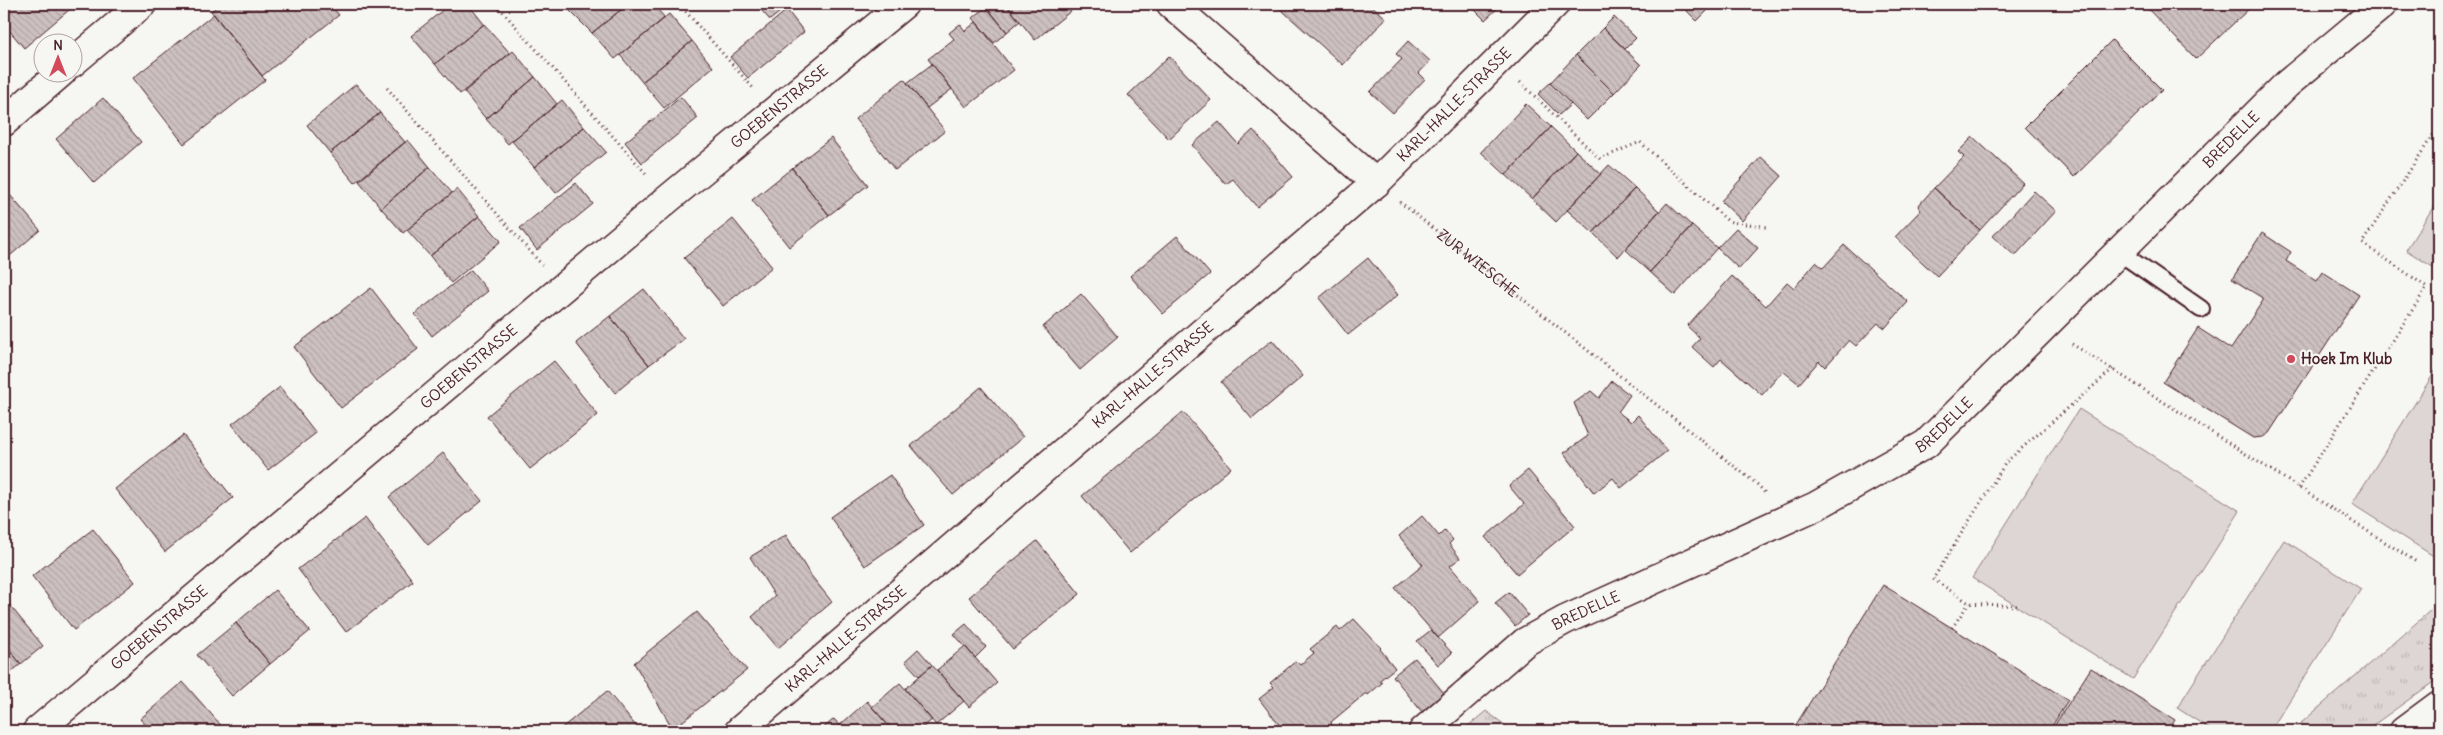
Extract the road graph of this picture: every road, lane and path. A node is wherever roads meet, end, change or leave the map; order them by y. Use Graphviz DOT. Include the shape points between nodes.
graph roads {
  1 [pos="142,4"];
  2 [pos="496,4"];
  3 [pos="679,4"];
  4 [pos="904,4"];
  5 [pos="1171,4"];
  6 [pos="1555,4"];
  7 [pos="2382,4"];
  8 [pos="82,55"];
  9 [pos="1498,61"];
  10 [pos="50,82"];
  11 [pos="387,88"];
  12 [pos="774,112"];
  13 [pos="4,122"];
  14 [pos="2439,126"];
  15 [pos="1376,183"];
  16 [pos="668,199"];
  17 [pos="1768,228"];
  18 [pos="2119,252"];
  19 [pos="562,288"];
  20 [pos="2201,309"];
  21 [pos="2086,352"];
  22 [pos="2113,369"];
  23 [pos="2299,488"];
  24 [pos="1788,518"];
  25 [pos="2418,563"];
  26 [pos="1969,603"];
  27 [pos="2017,606"];
  28 [pos="1952,628"];
  29 [pos="2439,705"];
  30 [pos="37,731"];
  31 [pos="739,731"];
  32 [pos="1423,731"];
  33 [pos="2404,731"];
  1 -- 8 [label="main road"];
  2 -- 16 [label="path"];
  3 -- 12 [label="path"];
  4 -- 12 [label="main road, GOEBENSTRASSE"];
  5 -- 15 [label="main road"];
  6 -- 9 [label="main road, KARL-HALLE-STRASSE"];
  7 -- 18 [label="main road, BREDELLE" via="2287,84"];
  9 -- 15 [label="main road, KARL-HALLE-STRASSE"];
  9 -- 17 [label="path" via="1600,159 1640,142 1728,221"];
  10 -- 13 [label="main road"];
  11 -- 19 [label="path"];
  12 -- 16 [label="main road, GOEBENSTRASSE"];
  14 -- 23 [label="path" via="2362,243 2427,287"];
  15 -- 24 [label="path, ZUR WIESCHE" via="1758,485"];
  15 -- 31 [label="main road, KARL-HALLE-STRASSE"];
  16 -- 19 [label="main road, GOEBENSTRASSE"];
  18 -- 20 [label="lane"];
  18 -- 24 [label="main road, BREDELLE" via="1926,444 1816,506"];
  19 -- 30 [label="main road, GOEBENSTRASSE"];
  21 -- 22 [label="path"];
  22 -- 23 [label="path"];
  22 -- 26 [label="path" via="2006,462 1933,578"];
  23 -- 25 [label="path"];
  24 -- 32 [label="main road, BREDELLE" via="1525,642"];
  26 -- 27 [label="path"];
  26 -- 28 [label="path"];
  29 -- 33 [label="main road"];
}
